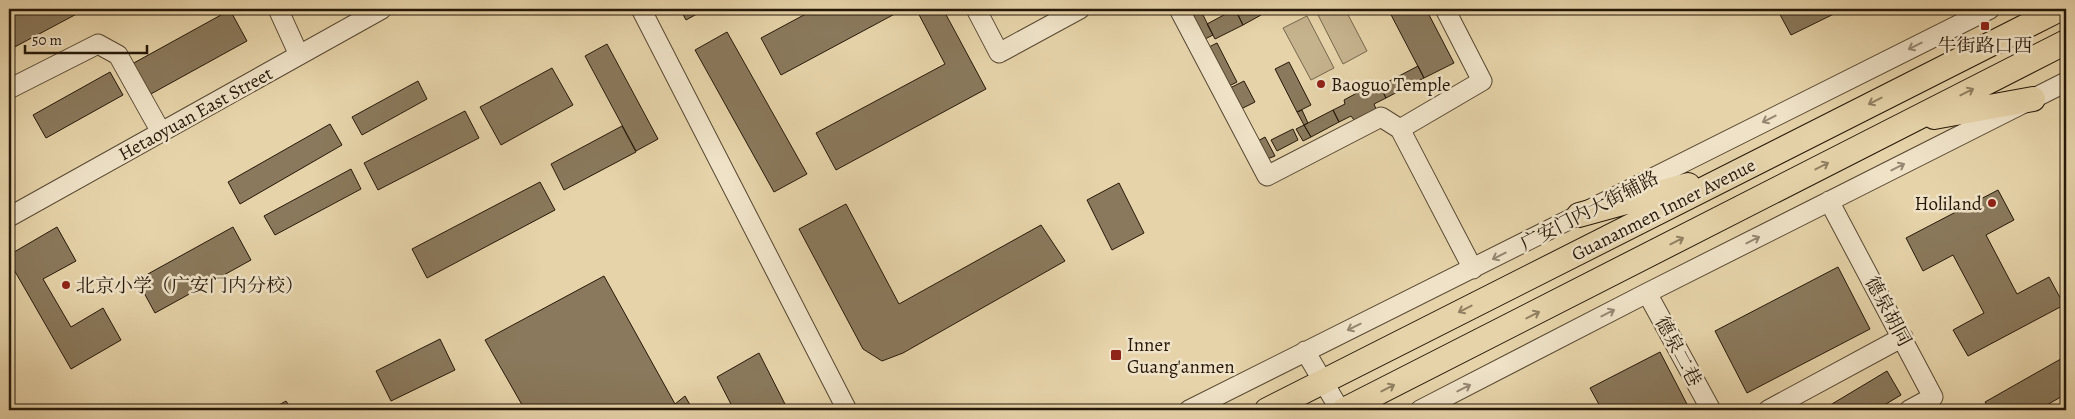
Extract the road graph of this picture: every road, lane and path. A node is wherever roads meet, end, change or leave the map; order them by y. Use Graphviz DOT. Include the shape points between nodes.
graph roads {
  1 [pos="278,9"];
  2 [pos="382,9"];
  3 [pos="640,9"];
  4 [pos="976,9"];
  5 [pos="1080,9"];
  6 [pos="1179,9"];
  7 [pos="1444,9"];
  8 [pos="1990,9"];
  9 [pos="2060,9"];
  10 [pos="2066,42"];
  11 [pos="299,55"];
  12 [pos="2066,82"];
  13 [pos="9,89"];
  14 [pos="2033,99"];
  15 [pos="1907,121"];
  16 [pos="1400,129"];
  17 [pos="160,132"];
  18 [pos="1738,171"];
  19 [pos="1830,201"];
  20 [pos="10,213"];
  21 [pos="1579,215"];
  22 [pos="1473,269"];
  23 [pos="1647,293"];
  24 [pos="1903,337"];
  25 [pos="1306,351"];
  26 [pos="1323,382"];
  27 [pos="847,410"];
  28 [pos="1189,410"];
  29 [pos="1267,410"];
  30 [pos="1340,410"];
  31 [pos="1344,410"];
  32 [pos="1420,410"];
  33 [pos="1711,410"];
  34 [pos="1768,410"];
  35 [pos="1909,410"];
  1 -- 11 [label="street"];
  2 -- 11 [label="street, Hetaoyuan East Street"];
  3 -- 27 [label="street"];
  4 -- 5 [label="street" via="1000,53"];
  6 -- 16 [label="street" via="1267,176 1381,117"];
  7 -- 16 [label="street" via="1482,81"];
  8 -- 21 [label="street, 广安门内大街辅路, one-way"];
  9 -- 18 [label="main road, Guananmen Inner Avenue, one-way"];
  15 -- 10 [label="main road, Guananmen Inner Avenue, one-way"];
  11 -- 17 [label="street, Hetaoyuan East Street"];
  12 -- 14 [label="street"];
  13 -- 17 [label="street" via="98,44 118,55"];
  14 -- 15 [label="main road"];
  19 -- 14 [label="street, one-way"];
  31 -- 15 [label="main road, Guananmen Inner Avenue, one-way"];
  16 -- 22 [label="street"];
  17 -- 20 [label="street, Hetaoyuan East Street"];
  18 -- 21 [label="main road"];
  18 -- 26 [label="main road, Guananmen Inner Avenue, one-way"];
  23 -- 19 [label="street, one-way"];
  19 -- 24 [label="street, 德泉胡同"];
  21 -- 22 [label="street, 广安门内大街辅路, one-way"];
  22 -- 25 [label="street, 广安门内大街辅路, one-way"];
  32 -- 23 [label="street, one-way"];
  23 -- 33 [label="street, 德泉二巷"];
  24 -- 34 [label="street"];
  24 -- 35 [label="street, 德泉胡同" via="1933,397"];
  25 -- 26 [label="street"];
  25 -- 28 [label="street, 广安门内大街辅路"];
  26 -- 29 [label="main road, Guananmen Inner Avenue"];
  26 -- 30 [label="street"];
}
